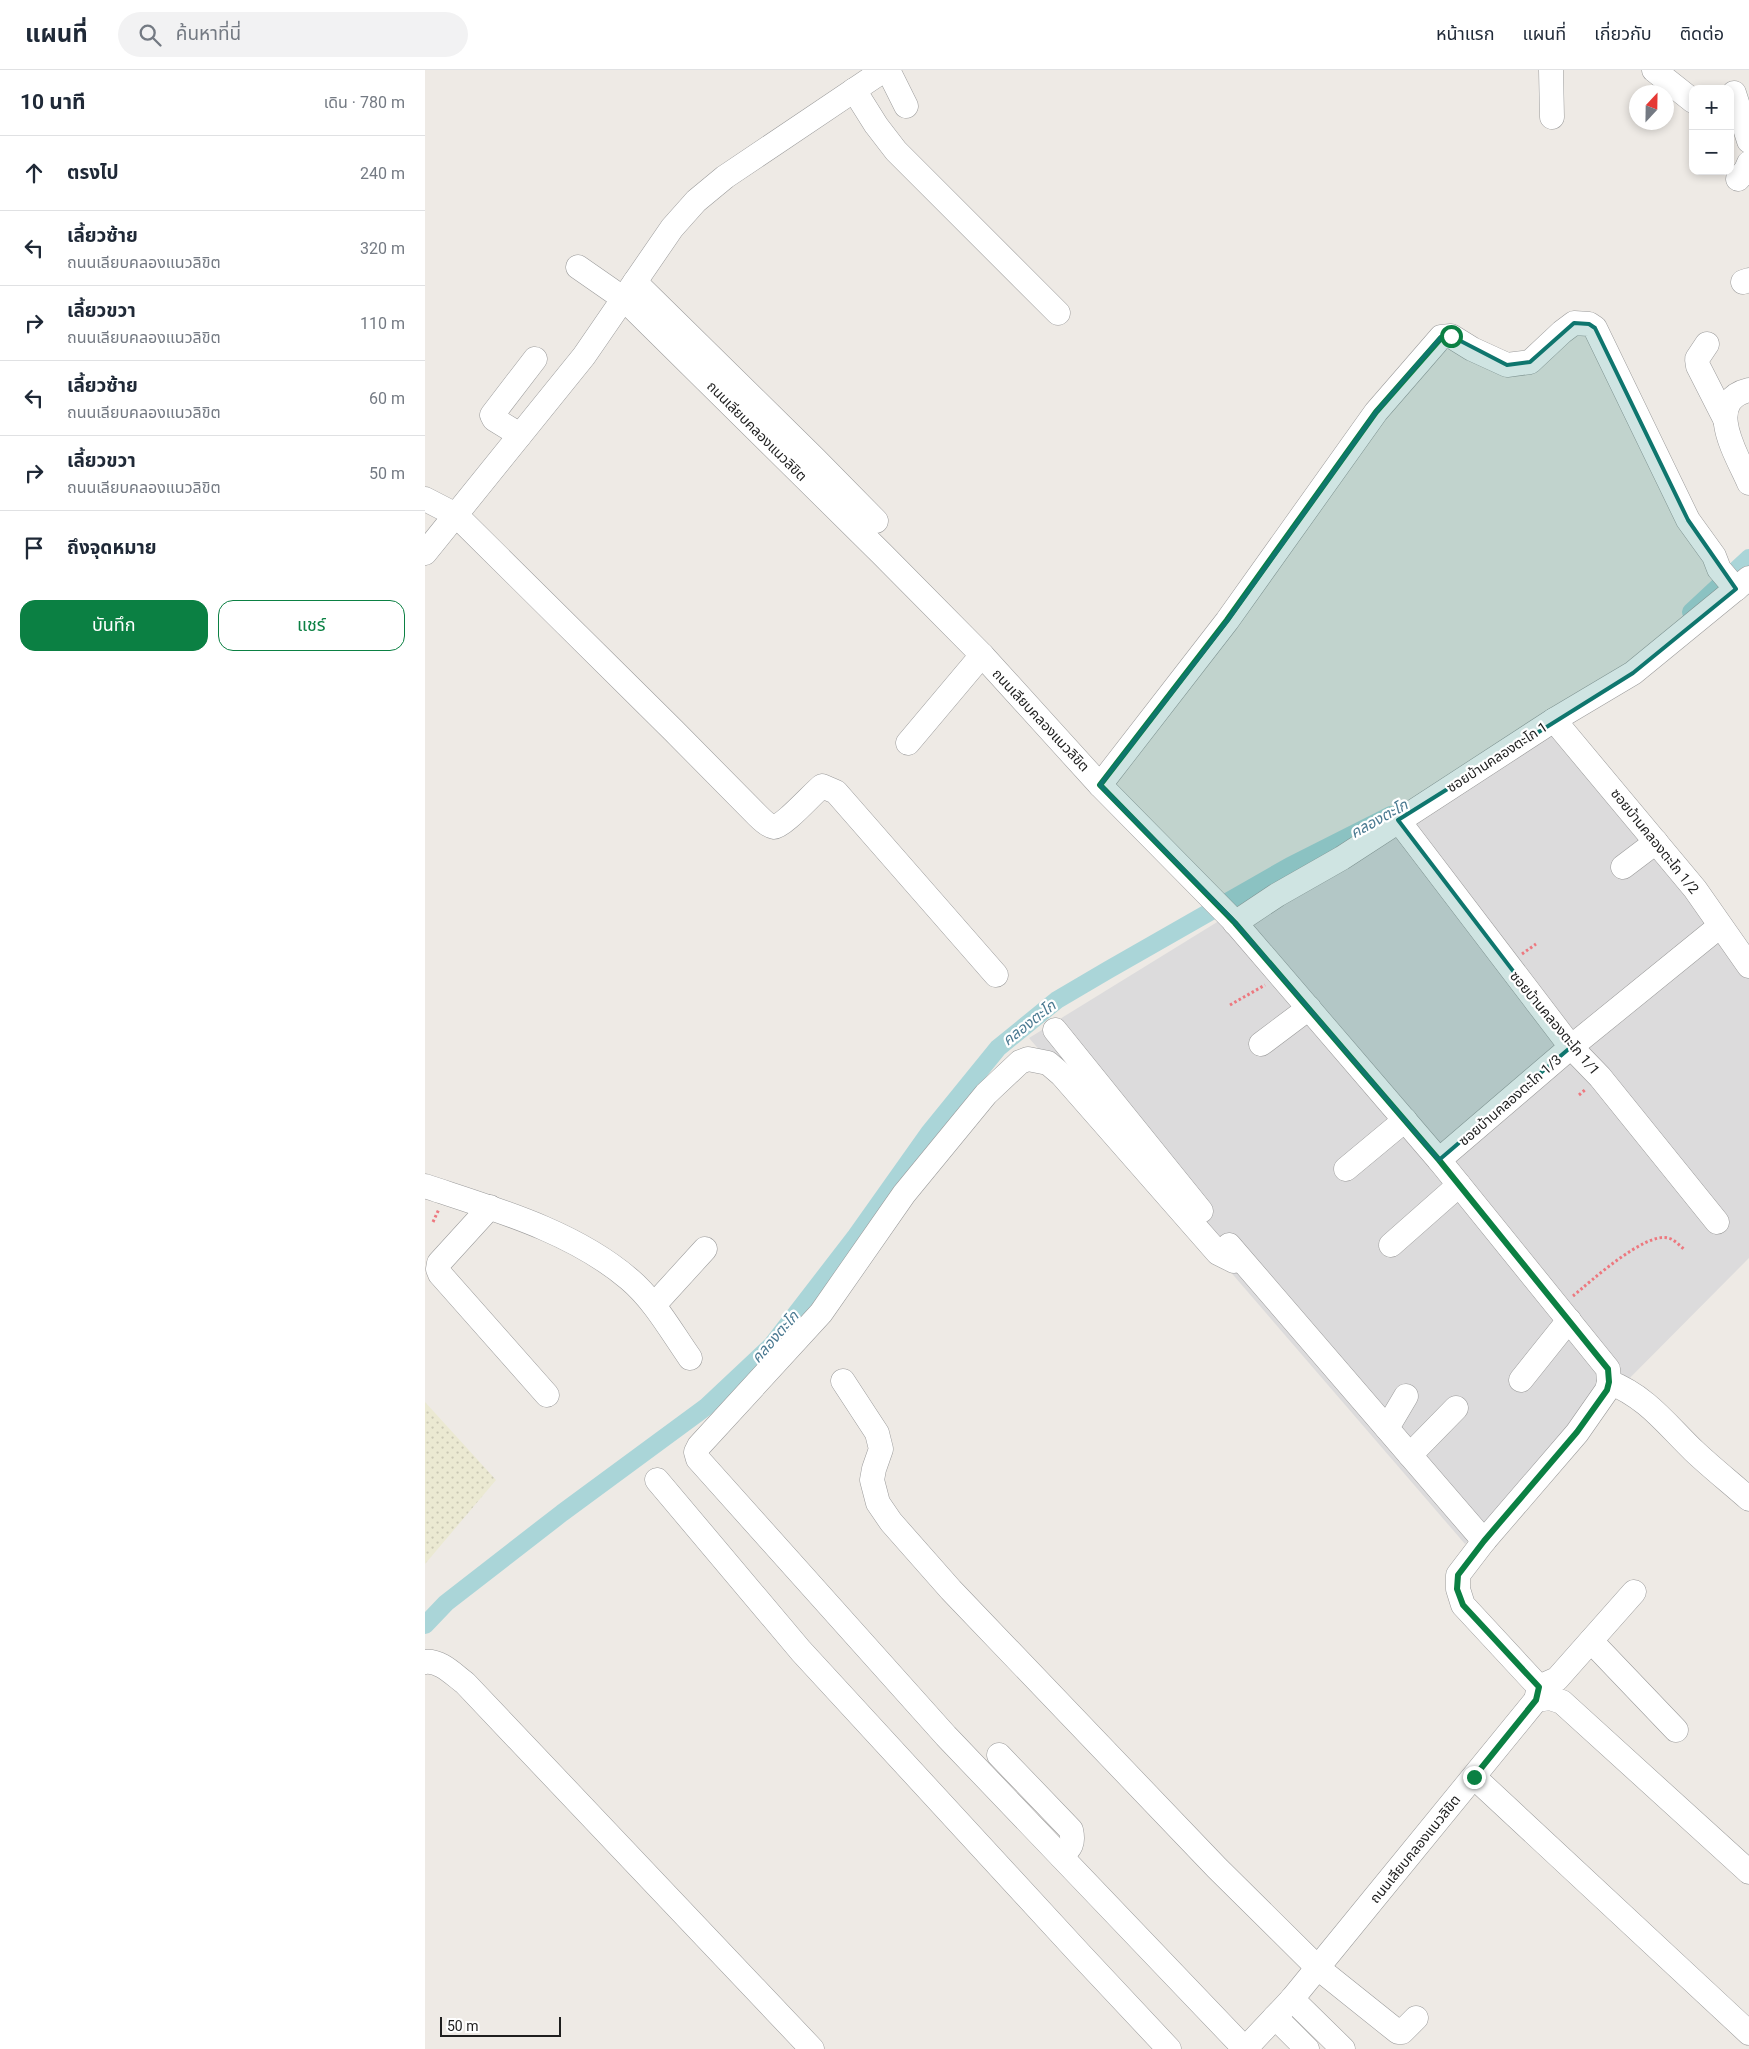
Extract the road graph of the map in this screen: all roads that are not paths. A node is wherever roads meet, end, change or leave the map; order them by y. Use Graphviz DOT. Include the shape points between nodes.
graph roads {
  1 [pos="884,70"];
  2 [pos="888,70"];
  3 [pos="1551,70"];
  4 [pos="1654,70"];
  5 [pos="855,90"];
  6 [pos="1738,91"];
  7 [pos="1689,98"];
  8 [pos="906,106"];
  9 [pos="1552,117"];
  10 [pos="1749,141"];
  11 [pos="577,268"];
  12 [pos="629,291"];
  13 [pos="1058,313"];
  14 [pos="1707,344"];
  15 [pos="535,359"];
  16 [pos="1749,390"];
  17 [pos="1725,419"];
  18 [pos="520,435"];
  19 [pos="808,466"];
  20 [pos="1749,483"];
  21 [pos="425,499"];
  22 [pos="456,515"];
  23 [pos="876,521"];
  24 [pos="425,552"];
  25 [pos="1734,580"];
  26 [pos="982,656"];
  27 [pos="1554,720"];
  28 [pos="908,743"];
  29 [pos="1100,785"];
  30 [pos="1398,820"];
  31 [pos="1656,842"];
  32 [pos="1623,867"];
  33 [pos="1234,921"];
  34 [pos="1720,926"];
  35 [pos="1749,966"];
  36 [pos="996,975"];
  37 [pos="1309,1008"];
  38 [pos="1055,1030"];
  39 [pos="1261,1044"];
  40 [pos="1571,1047"];
  41 [pos="1405,1120"];
  42 [pos="1439,1160"];
  43 [pos="1346,1169"];
  44 [pos="1459,1185"];
  45 [pos="425,1186"];
  46 [pos="490,1208"];
  47 [pos="1717,1222"];
  48 [pos="1391,1245"];
  49 [pos="705,1250"];
  50 [pos="1239,1258"];
  51 [pos="653,1305"];
  52 [pos="1564,1314"];
  53 [pos="690,1358"];
  54 [pos="1521,1380"];
  55 [pos="843,1381"];
  56 [pos="1609,1382"];
  57 [pos="547,1395"];
  58 [pos="1406,1396"];
  59 [pos="1456,1408"];
  60 [pos="1387,1428"];
  61 [pos="1410,1455"];
  62 [pos="657,1480"];
  63 [pos="1749,1499"];
  64 [pos="1484,1541"];
  65 [pos="1634,1592"];
  66 [pos="1591,1641"];
  67 [pos="425,1662"];
  68 [pos="1538,1693"];
  69 [pos="1676,1730"];
  70 [pos="999,1755"];
  71 [pos="1474,1777"];
  72 [pos="1061,1856"];
  73 [pos="1749,1872"];
  74 [pos="1317,1968"];
  75 [pos="1292,1999"];
  76 [pos="1275,2017"];
  77 [pos="1416,2018"];
  78 [pos="1749,2033"];
  79 [pos="812,2049"];
  80 [pos="1169,2049"];
  81 [pos="1245,2049"];
  82 [pos="1307,2049"];
  83 [pos="1343,2049"];
  1 -- 5 [label="street"];
  2 -- 8 [label="street"];
  3 -- 9 [label="street"];
  4 -- 7 [label="street"];
  5 -- 12 [label="street" via="725,177 696,201 672,228"];
  5 -- 13 [label="street" via="896,151"];
  6 -- 10 [label="street"];
  11 -- 12 [label="street, ถนนเลียบคลองแนวลิขิต"];
  12 -- 18 [label="street" via="584,356"];
  12 -- 19 [label="street, ถนนเลียบคลองแนวลิขิต"];
  14 -- 17 [label="street" via="1697,359 1698,366"];
  15 -- 18 [label="street" via="492,415"];
  16 -- 17 [label="street" via="1738,393 1728,406"];
  17 -- 20 [label="street" via="1728,437"];
  18 -- 22 [label="street"];
  19 -- 23 [label="street"];
  19 -- 26 [label="street, ถนนเลียบคลองแนวลิขิต"];
  21 -- 22 [label="street"];
  22 -- 24 [label="street"];
  22 -- 36 [label="street" via="771,827 777,827 791,816 822,786 836,792"];
  25 -- 27 [label="street, ซอยบ้านคลองตะโก 1" via="1633,673"];
  25 -- 29 [label="street" via="1688,520 1595,328 1589,324 1574,324 1530,362 1507,366 1451,336 1441,338 1376,412 1227,620"];
  26 -- 28 [label="street"];
  26 -- 29 [label="street, ถนนเลียบคลองแนวลิขิต"];
  27 -- 30 [label="street, ซอยบ้านคลองตะโก 1"];
  27 -- 31 [label="street, ซอยบ้านคลองตะโก 1/2"];
  29 -- 33 [label="street, ถนนเลียบคลองแนวลิขิต"];
  30 -- 33 [label="street, ซอยบ้านคลองตะโก 1" via="1342,858"];
  30 -- 40 [label="street, ซอยบ้านคลองตะโก 1/1"];
  31 -- 32 [label="street"];
  31 -- 34 [label="street, ซอยบ้านคลองตะโก 1/2" via="1695,889"];
  33 -- 37 [label="street, ถนนเลียบคลองแนวลิขิต"];
  34 -- 35 [label="street, ซอยบ้านคลองตะโก 1/2"];
  34 -- 40 [label="street, ซอยบ้านคลองตะโก 1/3"];
  37 -- 39 [label="street"];
  37 -- 41 [label="street, ถนนเลียบคลองแนวลิขิต"];
  38 -- 50 [label="street"];
  40 -- 42 [label="street, ซอยบ้านคลองตะโก 1/3"];
  40 -- 47 [label="street, ซอยบ้านคลองตะโก 1/1" via="1600,1077"];
  41 -- 42 [label="street, ถนนเลียบคลองแนวลิขิต"];
  41 -- 43 [label="street"];
  42 -- 44 [label="street, ถนนเลียบคลองแนวลิขิต"];
  44 -- 48 [label="street"];
  44 -- 52 [label="street, ถนนเลียบคลองแนวลิขิต"];
  45 -- 46 [label="street"];
  46 -- 51 [label="street" via="574,1242 595,1254 630,1280"];
  46 -- 57 [label="street" via="439,1264 439,1274"];
  49 -- 51 [label="street"];
  50 -- 60 [label="street"];
  50 -- 72 [label="street" via="1234,1261 1218,1253 1062,1075 1047,1063 1028,1059 1019,1062 986,1094 904,1194 821,1313 695,1452 946,1736"];
  51 -- 53 [label="street"];
  52 -- 54 [label="street"];
  52 -- 56 [label="street, ถนนเลียบคลองแนวลิขิต" via="1608,1369"];
  55 -- 74 [label="street" via="877,1433 881,1448 871,1480 878,1503 891,1522 1068,1713"];
  56 -- 63 [label="street" via="1640,1398"];
  56 -- 64 [label="street" via="1607,1390 1577,1432"];
  58 -- 60 [label="street"];
  59 -- 61 [label="street"];
  60 -- 61 [label="street"];
  61 -- 64 [label="street"];
  62 -- 80 [label="street" via="801,1651"];
  64 -- 68 [label="street" via="1458,1575 1457,1589 1463,1605"];
  65 -- 66 [label="street"];
  66 -- 68 [label="street" via="1557,1680"];
  66 -- 69 [label="street"];
  67 -- 79 [label="street" via="431,1661 446,1668 465,1683"];
  68 -- 71 [label="street, ถนนเลียบคลองแนวลิขิต"];
  68 -- 73 [label="street" via="1562,1702"];
  70 -- 72 [label="street" via="1071,1830 1072,1844"];
  71 -- 74 [label="street, ถนนเลียบคลองแนวลิขิต"];
  71 -- 78 [label="street"];
  72 -- 81 [label="street"];
  74 -- 75 [label="street, ถนนเลียบคลองแนวลิขิต"];
  74 -- 77 [label="street" via="1398,2032"];
  75 -- 76 [label="street, ถนนเลียบคลองแนวลิขิต"];
  75 -- 83 [label="street"];
  76 -- 81 [label="street, ถนนเลียบคลองแนวลิขิต"];
  76 -- 82 [label="street"];
}
